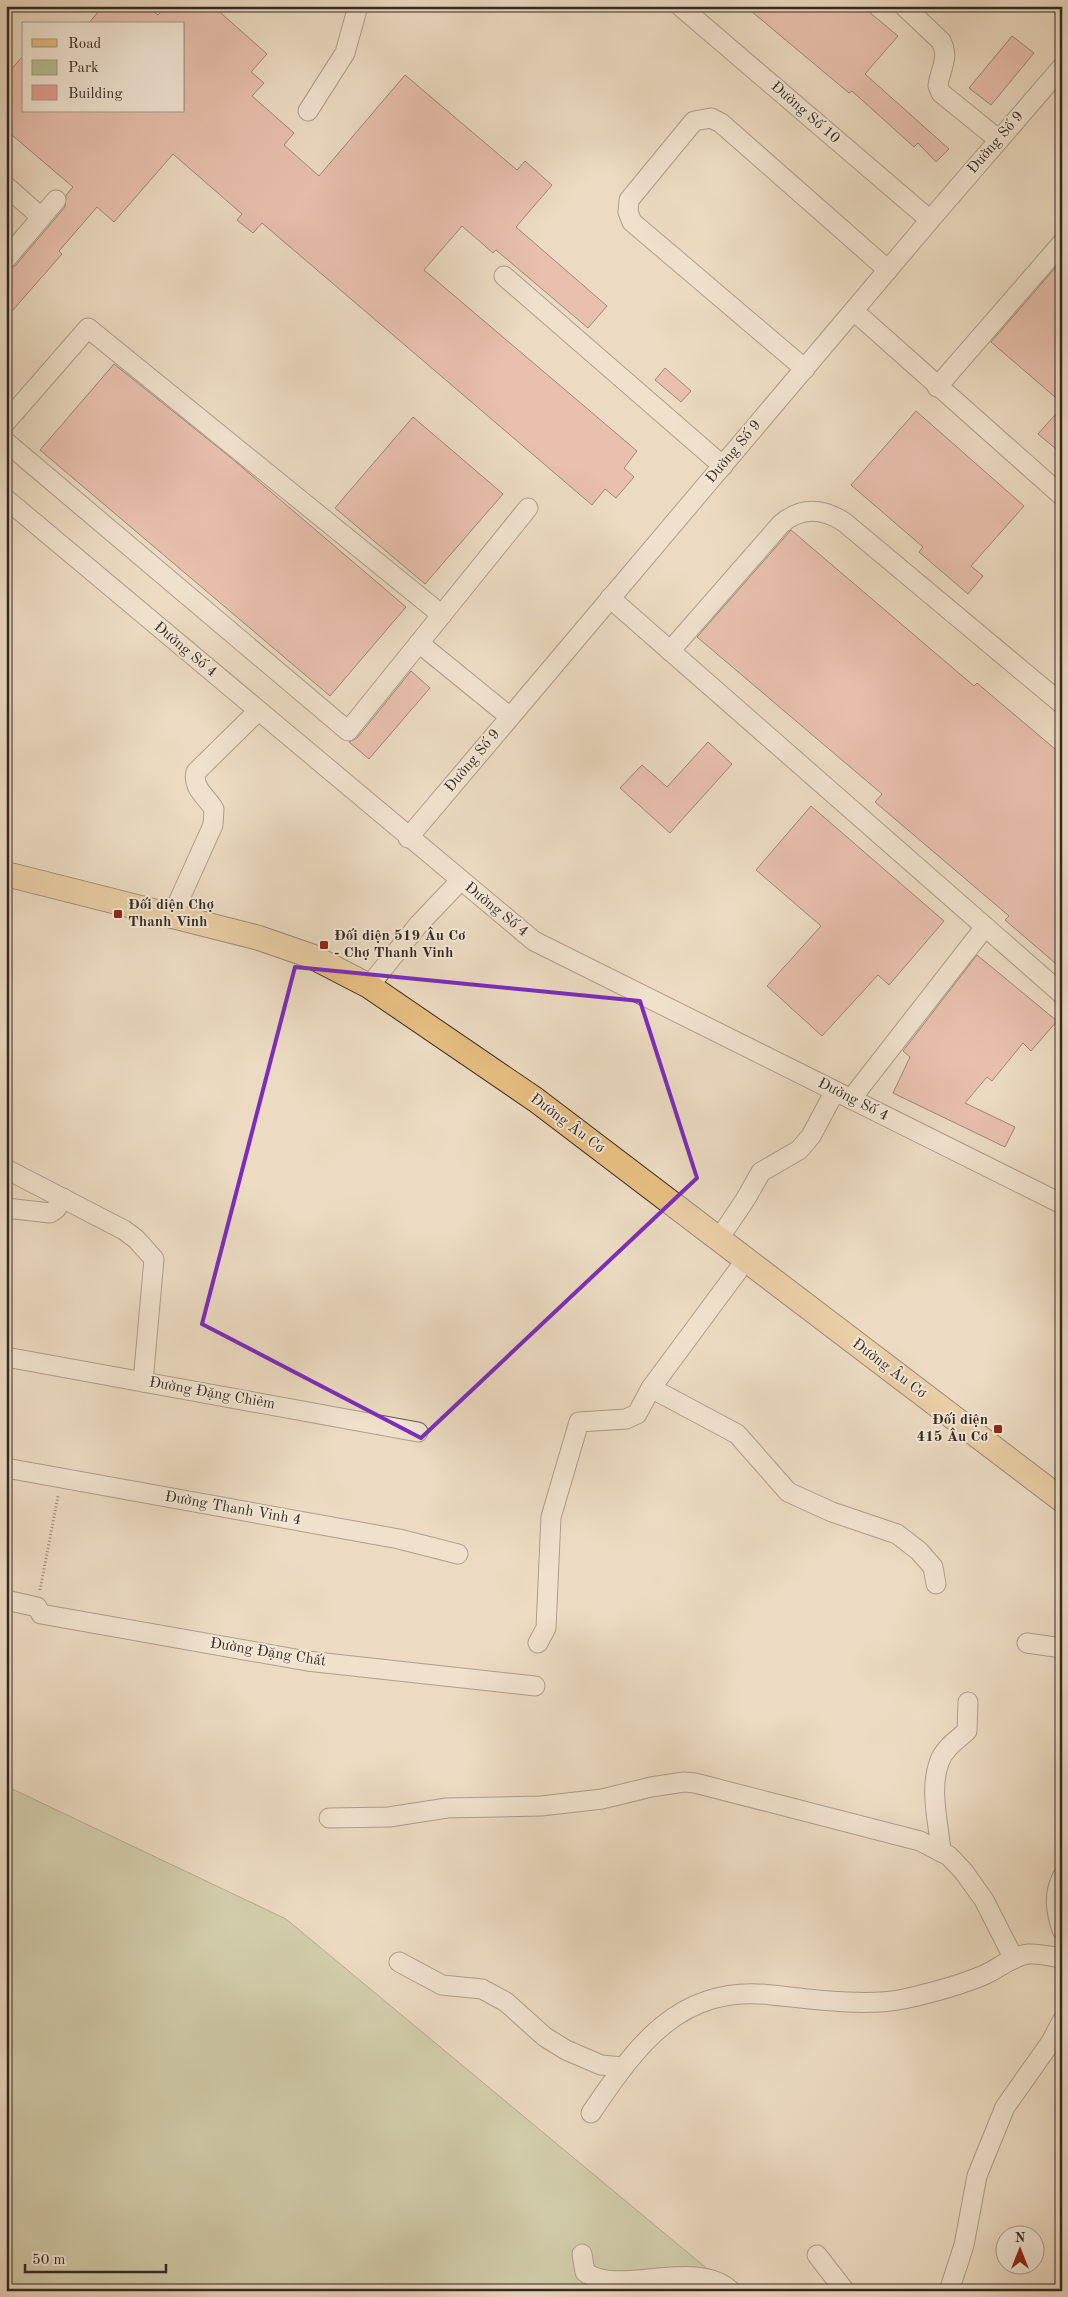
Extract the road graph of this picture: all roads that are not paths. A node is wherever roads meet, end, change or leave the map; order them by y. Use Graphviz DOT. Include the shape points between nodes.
graph roads {
  1 [pos="358,6"];
  2 [pos="680,6"];
  3 [pos="904,6"];
  4 [pos="1062,67"];
  5 [pos="308,111"];
  6 [pos="999,140"];
  7 [pos="6,186"];
  8 [pos="56,200"];
  9 [pos="42,217"];
  10 [pos="930,220"];
  11 [pos="1062,243"];
  12 [pos="6,258"];
  13 [pos="888,270"];
  14 [pos="504,276"];
  15 [pos="854,311"];
  16 [pos="805,369"];
  17 [pos="937,387"];
  18 [pos="6,422"];
  19 [pos="6,442"];
  20 [pos="723,466"];
  21 [pos="1062,496"];
  22 [pos="6,499"];
  23 [pos="528,508"];
  24 [pos="610,598"];
  25 [pos="442,614"];
  26 [pos="419,643"];
  27 [pos="670,651"];
  28 [pos="1062,704"];
  29 [pos="258,711"];
  30 [pos="510,717"];
  31 [pos="408,838"];
  32 [pos="6,874"];
  33 [pos="460,881"];
  34 [pos="172,916"];
  35 [pos="985,927"];
  36 [pos="369,986"];
  37 [pos="1062,994"];
  38 [pos="843,1095"];
  39 [pos="6,1169"];
  40 [pos="63,1198"];
  41 [pos="1062,1204"];
  42 [pos="6,1208"];
  43 [pos="718,1240"];
  44 [pos="745,1261"];
  45 [pos="6,1357"];
  46 [pos="143,1382"];
  47 [pos="651,1388"];
  48 [pos="418,1432"];
  49 [pos="6,1468"];
  50 [pos="1062,1500"];
  51 [pos="458,1554"];
  52 [pos="936,1584"];
  53 [pos="6,1600"];
  54 [pos="1027,1642"];
  55 [pos="538,1643"];
  56 [pos="1062,1648"];
  57 [pos="535,1686"];
  58 [pos="968,1702"];
  59 [pos="329,1818"];
  60 [pos="941,1852"];
  61 [pos="1062,1877"];
  62 [pos="1062,1930"];
  63 [pos="1021,1957"];
  64 [pos="1062,1958"];
  65 [pos="399,1962"];
  66 [pos="1062,2021"];
  67 [pos="624,2067"];
  68 [pos="591,2113"];
  69 [pos="582,2254"];
  70 [pos="817,2255"];
  71 [pos="731,2291"];
  72 [pos="845,2291"];
  73 [pos="948,2291"];
  1 -- 5 [label="street" via="345,53"];
  2 -- 10 [label="street, Đường Số 10"];
  3 -- 6 [label="street" via="941,40 944,47 946,59 938,86 941,93"];
  4 -- 6 [label="street, Đường Số 9"];
  6 -- 10 [label="street, Đường Số 9"];
  7 -- 9 [label="street"];
  8 -- 9 [label="street"];
  9 -- 12 [label="street"];
  10 -- 13 [label="street, Đường Số 9"];
  11 -- 17 [label="street"];
  13 -- 15 [label="street, Đường Số 9"];
  13 -- 16 [label="street" via="721,123 710,118 694,120 629,200 628,212 632,222"];
  14 -- 20 [label="street"];
  15 -- 16 [label="street, Đường Số 9"];
  15 -- 17 [label="street"];
  16 -- 20 [label="street, Đường Số 9"];
  17 -- 21 [label="street"];
  18 -- 25 [label="street" via="88,328"];
  19 -- 26 [label="street" via="348,731"];
  20 -- 24 [label="street, Đường Số 9"];
  22 -- 29 [label="street, Đường Số 4"];
  23 -- 25 [label="street"];
  24 -- 27 [label="street"];
  24 -- 30 [label="street, Đường Số 9"];
  25 -- 26 [label="street"];
  26 -- 30 [label="street"];
  27 -- 28 [label="street" via="781,524 797,513 818,511 844,522"];
  27 -- 35 [label="street"];
  29 -- 31 [label="street, Đường Số 4"];
  29 -- 34 [label="street" via="196,772 198,789 214,809 214,825"];
  30 -- 31 [label="street, Đường Số 9"];
  31 -- 33 [label="street, Đường Số 4"];
  32 -- 34 [label="main road, Đường Âu Cơ"];
  33 -- 36 [label="street" via="419,924"];
  33 -- 38 [label="street, Đường Số 4" via="534,941"];
  34 -- 36 [label="main road, Đường Âu Cơ" via="259,938 311,956"];
  35 -- 37 [label="street"];
  35 -- 38 [label="street"];
  36 -- 43 [label="main road, Đường Âu Cơ" via="536,1100"];
  38 -- 41 [label="street, Đường Số 4"];
  38 -- 43 [label="street" via="799,1150 761,1172"];
  39 -- 40 [label="street"];
  40 -- 42 [label="street" via="50,1213"];
  40 -- 46 [label="street" via="124,1230 154,1259"];
  43 -- 44 [label="main road, Đường Âu Cơ"];
  44 -- 47 [label="street"];
  44 -- 50 [label="main road, Đường Âu Cơ"];
  45 -- 46 [label="street, Đường Đặng Chiêm"];
  46 -- 48 [label="street, Đường Đặng Chiêm"];
  47 -- 52 [label="street" via="737,1434 788,1492 832,1512 897,1534 933,1567"];
  47 -- 55 [label="street" via="637,1414 626,1419 579,1422 551,1517 546,1628"];
  49 -- 51 [label="street, Đường Thanh Vinh 4" via="399,1539"];
  53 -- 57 [label="street, Đường Đặng Chất" via="37,1607 42,1614 308,1661"];
  54 -- 56 [label="street"];
  58 -- 60 [label="street" via="967,1731 948,1748 939,1762 935,1786"];
  59 -- 60 [label="street" via="389,1817 447,1808 541,1806 602,1799 651,1787 695,1783 920,1841"];
  60 -- 63 [label="street" via="964,1872"];
  61 -- 62 [label="street" via="1057,1888 1055,1912"];
  63 -- 64 [label="street"];
  63 -- 67 [label="street" via="985,1975 902,1999 848,2001 734,1994 708,2000 673,2017 648,2036"];
  65 -- 67 [label="street" via="442,1985 482,1990 506,2002 566,2050 601,2065"];
  66 -- 73 [label="street" via="1005,2107 976,2176 964,2245"];
  67 -- 68 [label="street"];
  69 -- 71 [label="street" via="585,2272 600,2282 624,2286 713,2280"];
  70 -- 72 [label="street"];
}
